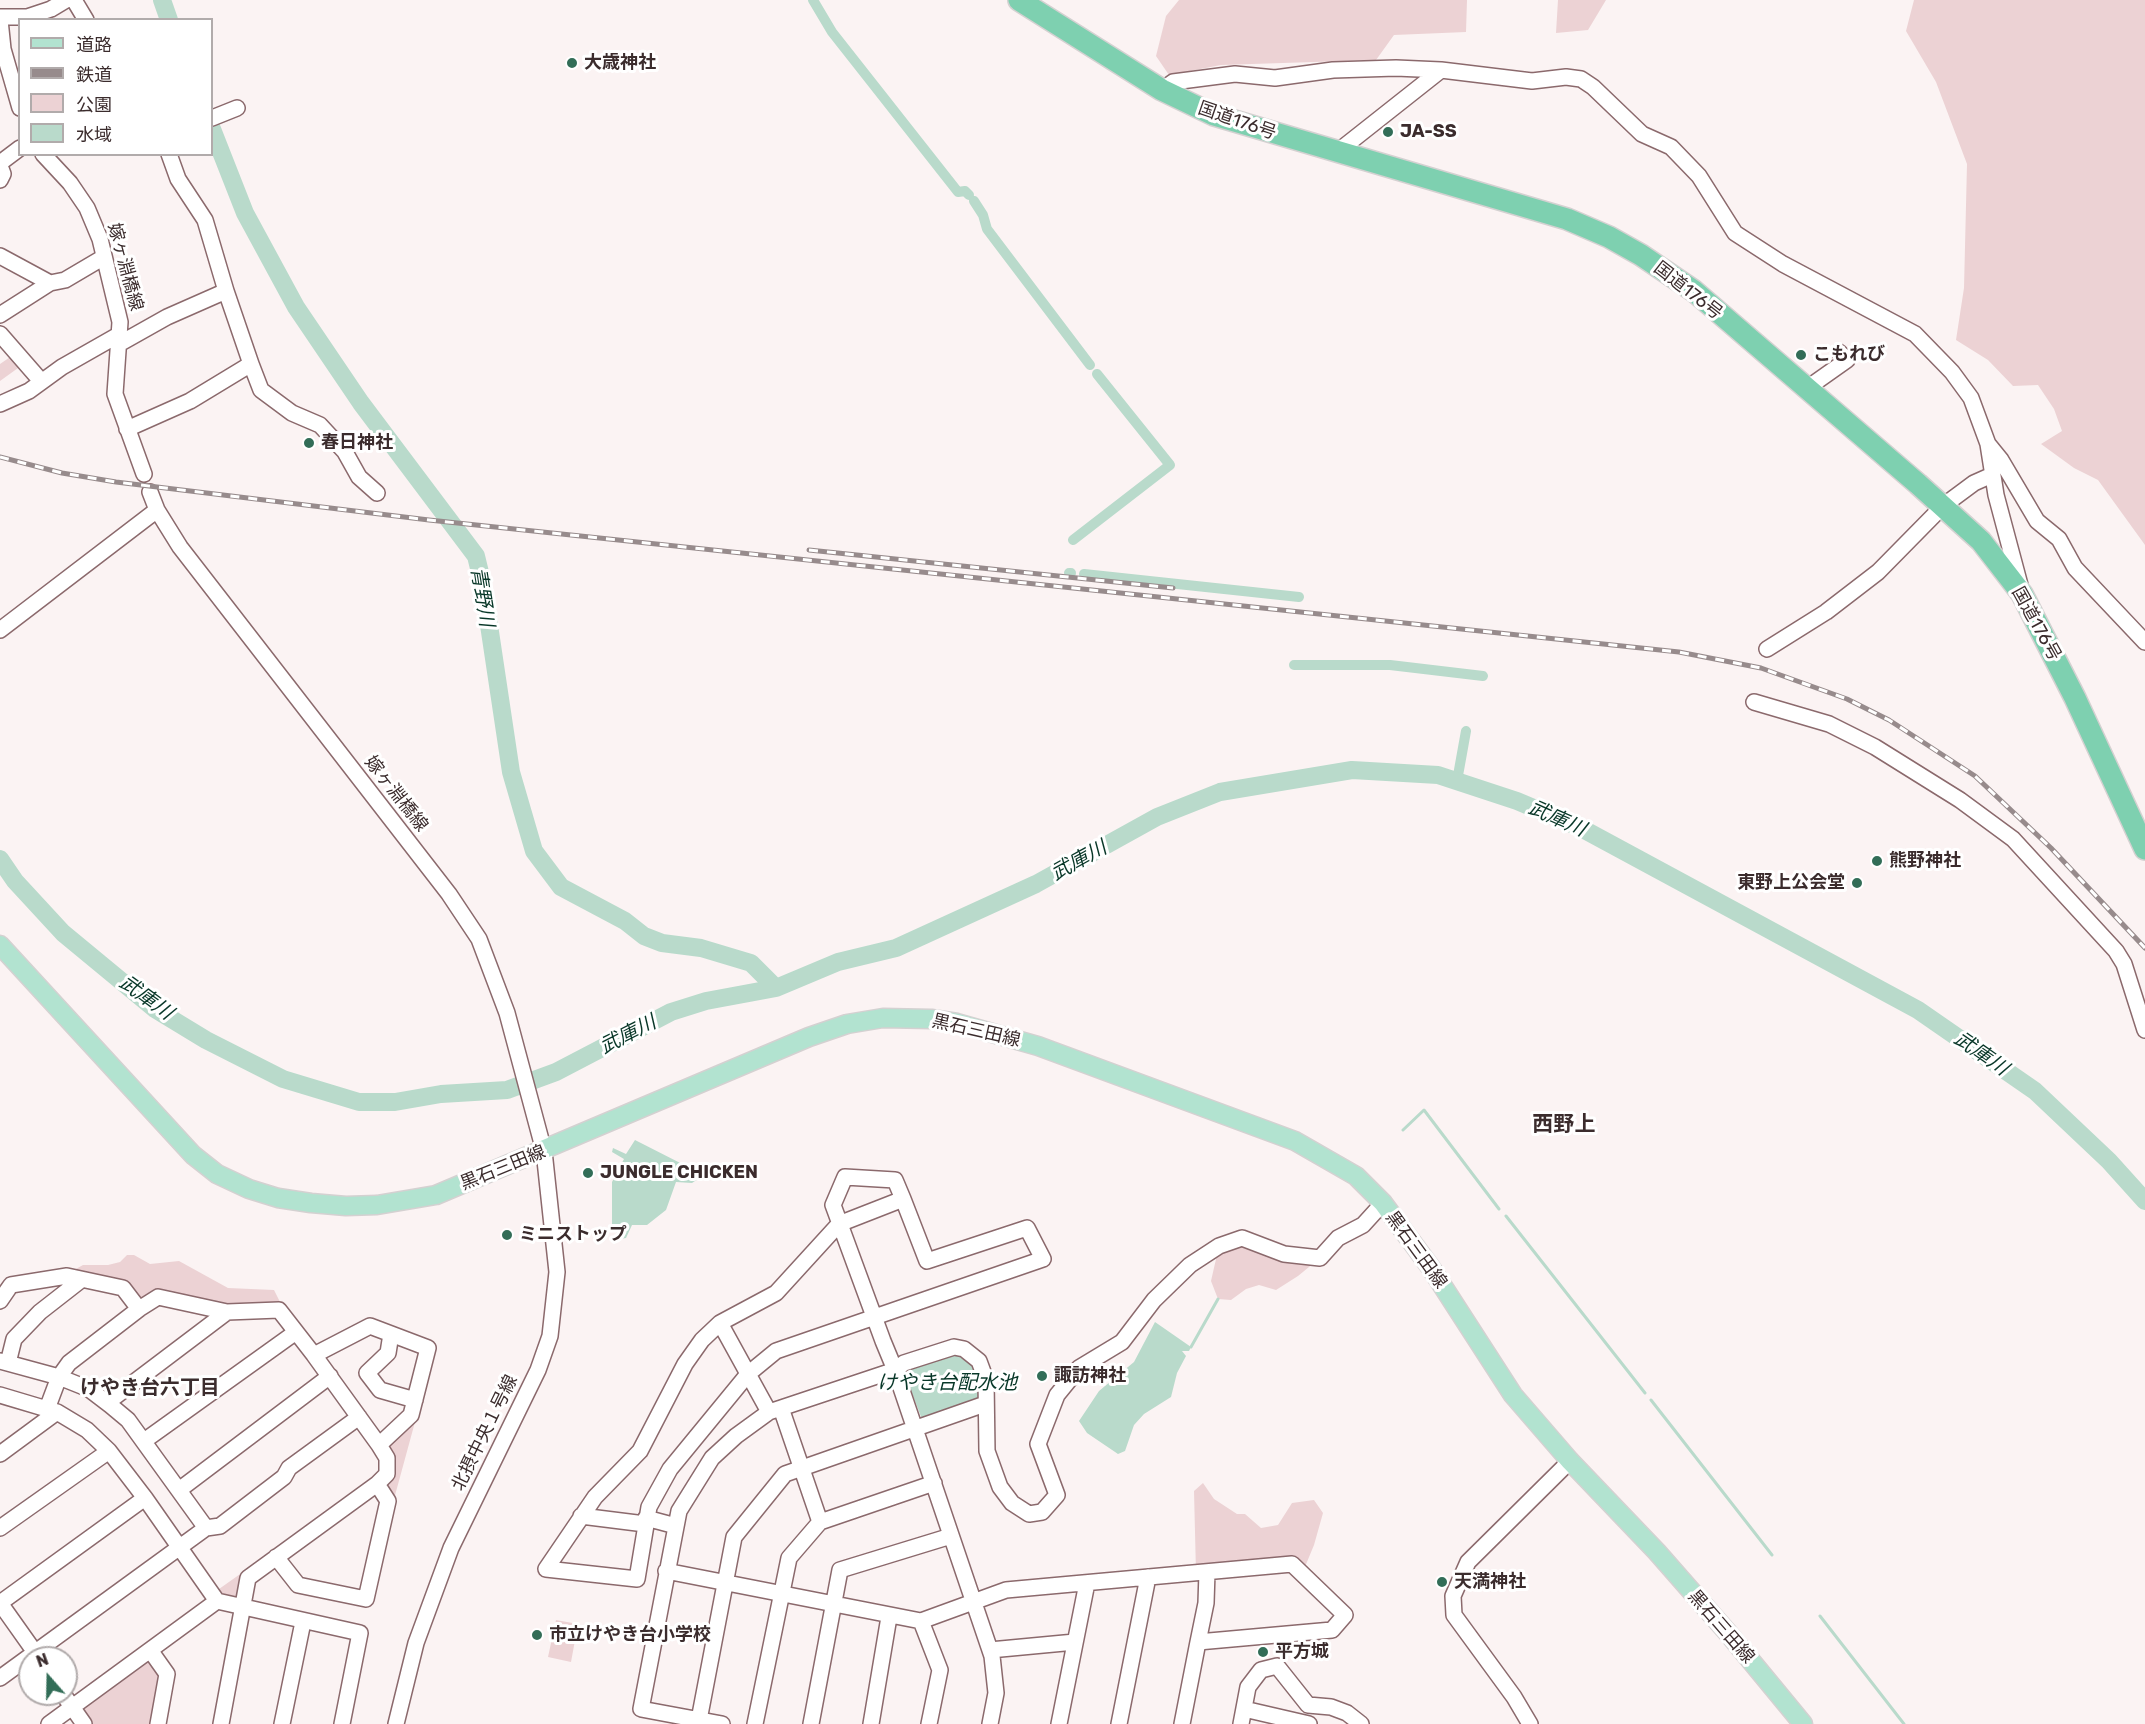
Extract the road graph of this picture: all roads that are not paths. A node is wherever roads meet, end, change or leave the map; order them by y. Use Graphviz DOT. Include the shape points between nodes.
graph roads {
  1 [pos="66,0"];
  2 [pos="74,0"];
  3 [pos="1019,0"];
  4 [pos="85,18"];
  5 [pos="0,19"];
  6 [pos="1441,70"];
  7 [pos="1162,90"];
  8 [pos="0,96"];
  9 [pos="18,102"];
  10 [pos="18,105"];
  11 [pos="237,108"];
  12 [pos="213,118"];
  13 [pos="18,150"];
  14 [pos="1336,153"];
  15 [pos="45,156"];
  16 [pos="170,156"];
  17 [pos="0,164"];
  18 [pos="0,180"];
  19 [pos="0,256"];
  20 [pos="104,257"];
  21 [pos="50,283"];
  22 [pos="226,291"];
  23 [pos="0,315"];
  24 [pos="0,334"];
  25 [pos="119,339"];
  26 [pos="1839,352"];
  27 [pos="250,364"];
  28 [pos="41,381"];
  29 [pos="1806,389"];
  30 [pos="0,404"];
  31 [pos="127,429"];
  32 [pos="1988,444"];
  33 [pos="144,474"];
  34 [pos="1992,475"];
  35 [pos="150,492"];
  36 [pos="376,493"];
  37 [pos="1943,506"];
  38 [pos="157,510"];
  39 [pos="2022,594"];
  40 [pos="0,630"];
  41 [pos="2145,642"];
  42 [pos="1767,649"];
  43 [pos="1754,702"];
  44 [pos="2145,849"];
  45 [pos="0,945"];
  46 [pos="2145,1030"];
  47 [pos="542,1143"];
  48 [pos="903,1199"];
  49 [pos="1383,1203"];
  50 [pos="839,1224"];
  51 [pos="81,1280"];
  52 [pos="0,1301"];
  53 [pos="139,1309"];
  54 [pos="227,1312"];
  55 [pos="875,1318"];
  56 [pos="720,1323"];
  57 [pos="296,1332"];
  58 [pos="391,1334"];
  59 [pos="314,1355"];
  60 [pos="4,1362"];
  61 [pos="895,1370"];
  62 [pos="748,1374"];
  63 [pos="330,1376"];
  64 [pos="59,1377"];
  65 [pos="0,1395"];
  66 [pos="415,1400"];
  67 [pos="108,1402"];
  68 [pos="985,1404"];
  69 [pos="775,1410"];
  70 [pos="52,1411"];
  71 [pos="359,1417"];
  72 [pos="916,1430"];
  73 [pos="144,1442"];
  74 [pos="379,1445"];
  75 [pos="108,1451"];
  76 [pos="0,1454"];
  77 [pos="1570,1461"];
  78 [pos="801,1469"];
  79 [pos="933,1483"];
  80 [pos="376,1484"];
  81 [pos="179,1490"];
  82 [pos="145,1498"];
  83 [pos="582,1515"];
  84 [pos="646,1521"];
  85 [pos="820,1522"];
  86 [pos="675,1526"];
  87 [pos="0,1528"];
  88 [pos="206,1528"];
  89 [pos="951,1536"];
  90 [pos="179,1548"];
  91 [pos="276,1557"];
  92 [pos="666,1571"];
  93 [pos="1207,1572"];
  94 [pos="1148,1577"];
  95 [pos="1087,1582"];
  96 [pos="725,1583"];
  97 [pos="781,1594"];
  98 [pos="217,1601"];
  99 [pos="974,1601"];
  100 [pos="0,1603"];
  101 [pos="834,1605"];
  102 [pos="243,1609"];
  103 [pos="889,1617"];
  104 [pos="921,1621"];
  105 [pos="303,1622"];
  106 [pos="1075,1642"];
  107 [pos="1198,1642"];
  108 [pos="31,1646"];
  109 [pos="49,1646"];
  110 [pos="150,1650"];
  111 [pos="990,1650"];
  112 [pos="18,1667"];
  113 [pos="0,1678"];
  114 [pos="72,1707"];
  115 [pos="641,1708"];
  116 [pos="1242,1717"];
  117 [pos="699,1720"];
  118 [pos="49,1724"];
  119 [pos="84,1724"];
  120 [pos="158,1724"];
  121 [pos="221,1724"];
  122 [pos="282,1724"];
  123 [pos="342,1724"];
  124 [pos="396,1724"];
  125 [pos="638,1724"];
  126 [pos="722,1724"];
  127 [pos="755,1724"];
  128 [pos="811,1724"];
  129 [pos="871,1724"];
  130 [pos="929,1724"];
  131 [pos="990,1724"];
  132 [pos="1059,1724"];
  133 [pos="1119,1724"];
  134 [pos="1182,1724"];
  135 [pos="1309,1724"];
  136 [pos="1361,1724"];
  137 [pos="1530,1724"];
  138 [pos="1803,1724"];
  1 -- 5 [label="street" via="27,17"];
  2 -- 4 [label="street"];
  3 -- 7 [label="highway, 国道176号"];
  5 -- 9 [label="street" via="3,49"];
  6 -- 7 [label="street" via="1333,70 1275,78 1235,75 1173,82"];
  6 -- 14 [label="street"];
  6 -- 32 [label="street" via="1532,81 1566,77 1587,83 1642,134 1671,147 1699,176 1735,232 1783,264 1915,334 1971,398"];
  7 -- 14 [label="highway, 国道176号" via="1214,115"];
  8 -- 10 [label="street"];
  11 -- 12 [label="street"];
  13 -- 17 [label="street"];
  14 -- 29 [label="highway, 国道176号" via="1567,219 1609,237 1694,291"];
  15 -- 20 [label="street, 嫁ヶ淵橋線" via="87,208"];
  16 -- 22 [label="street" via="178,179 205,220"];
  17 -- 18 [label="street"];
  19 -- 21 [label="street"];
  20 -- 21 [label="street"];
  20 -- 25 [label="street, 嫁ヶ淵橋線" via="118,311"];
  21 -- 23 [label="street"];
  22 -- 25 [label="street"];
  22 -- 27 [label="street"];
  24 -- 28 [label="street"];
  25 -- 28 [label="street"];
  25 -- 31 [label="street, 嫁ヶ淵橋線" via="115,394"];
  26 -- 29 [label="street" via="1847,360"];
  27 -- 31 [label="street" via="190,400"];
  27 -- 36 [label="street" via="261,390 292,413 320,425"];
  28 -- 30 [label="street"];
  29 -- 37 [label="highway, 国道176号"];
  31 -- 33 [label="street, 嫁ヶ淵橋線"];
  32 -- 34 [label="street"];
  32 -- 41 [label="street" via="2037,521 2059,539 2075,568"];
  34 -- 37 [label="street"];
  34 -- 39 [label="street"];
  35 -- 38 [label="street, 嫁ヶ淵橋線"];
  37 -- 39 [label="highway, 国道176号" via="1981,542"];
  37 -- 42 [label="street" via="1878,572 1826,612"];
  38 -- 40 [label="street"];
  38 -- 47 [label="street, 嫁ヶ淵橋線" via="180,547 449,894 479,939 507,1013"];
  39 -- 44 [label="highway, 国道176号"];
  43 -- 46 [label="street" via="1829,724 1875,747 1960,800 2013,839 2116,951 2124,964"];
  45 -- 47 [label="main road, 黒石三田線" via="193,1155 217,1174 249,1189 311,1203 387,1204 436,1195"];
  47 -- 49 [label="main road, 黒石三田線" via="847,1024 883,1018 931,1019 1038,1046 1295,1141 1356,1176"];
  47 -- 124 [label="street, 北摂中央１号線" via="557,1272 550,1336 538,1370 447,1558 416,1643"];
  48 -- 50 [label="street"];
  48 -- 50 [label="street" via="895,1180 844,1177 833,1205"];
  48 -- 55 [label="street" via="927,1261 1027,1228 1043,1259"];
  49 -- 68 [label="street" via="1363,1225 1338,1238 1320,1258 1284,1254 1242,1238 1219,1246 1190,1264 1154,1300 1122,1342 1079,1368 1057,1395 1038,1444 1057,1495 1042,1512 1029,1514 1020,1510 1000,1487 987,1452"];
  49 -- 77 [label="main road, 黒石三田線" via="1431,1268 1513,1395"];
  50 -- 55 [label="street"];
  50 -- 56 [label="street" via="776,1293"];
  51 -- 52 [label="street" via="67,1276 11,1285"];
  51 -- 53 [label="street" via="123,1288"];
  51 -- 60 [label="street" via="40,1312 14,1339"];
  53 -- 54 [label="street" via="158,1297"];
  53 -- 64 [label="street" via="69,1363"];
  54 -- 57 [label="street" via="279,1310"];
  54 -- 67 [label="street"];
  55 -- 61 [label="street"];
  55 -- 62 [label="street" via="776,1351"];
  56 -- 62 [label="street"];
  56 -- 83 [label="street" via="702,1340 686,1364 640,1451 612,1477"];
  57 -- 59 [label="street"];
  57 -- 73 [label="street"];
  58 -- 59 [label="street" via="370,1326"];
  58 -- 66 [label="street" via="428,1348"];
  58 -- 66 [label="street" via="388,1353 367,1373 380,1390"];
  59 -- 63 [label="street"];
  60 -- 64 [label="street"];
  61 -- 68 [label="street" via="944,1349 964,1349 984,1369"];
  61 -- 69 [label="street"];
  61 -- 72 [label="street"];
  62 -- 69 [label="street"];
  62 -- 84 [label="street" via="670,1469 653,1496"];
  63 -- 71 [label="street"];
  63 -- 81 [label="street"];
  64 -- 67 [label="street"];
  64 -- 70 [label="street"];
  65 -- 70 [label="street"];
  66 -- 74 [label="street" via="411,1415"];
  67 -- 73 [label="street"];
  68 -- 72 [label="street"];
  69 -- 78 [label="street"];
  69 -- 86 [label="street" via="712,1458 688,1494"];
  70 -- 75 [label="street" via="87,1430"];
  70 -- 76 [label="street"];
  71 -- 74 [label="street"];
  71 -- 88 [label="street" via="289,1468 284,1477 220,1526"];
  72 -- 78 [label="street"];
  72 -- 79 [label="street"];
  73 -- 81 [label="street"];
  74 -- 80 [label="street" via="387,1458 387,1473"];
  75 -- 82 [label="street"];
  75 -- 87 [label="street"];
  77 -- 137 [label="street" via="1468,1562 1453,1596 1454,1615"];
  77 -- 138 [label="main road, 黒石三田線" via="1665,1561"];
  78 -- 85 [label="street"];
  78 -- 96 [label="street" via="785,1474 734,1537"];
  79 -- 85 [label="street"];
  79 -- 89 [label="street"];
  80 -- 91 [label="street"];
  80 -- 91 [label="street" via="388,1501 366,1599 298,1585"];
  81 -- 88 [label="street"];
  82 -- 90 [label="street"];
  82 -- 100 [label="street"];
  83 -- 84 [label="street"];
  83 -- 84 [label="street" via="546,1569 637,1579"];
  84 -- 86 [label="street"];
  85 -- 97 [label="street" via="789,1558"];
  86 -- 92 [label="street"];
  88 -- 90 [label="street"];
  89 -- 99 [label="street"];
  89 -- 101 [label="street" via="840,1570"];
  90 -- 98 [label="street"];
  90 -- 109 [label="street"];
  91 -- 102 [label="street" via="248,1578"];
  92 -- 96 [label="street"];
  92 -- 115 [label="street"];
  93 -- 94 [label="street"];
  93 -- 107 [label="street"];
  93 -- 107 [label="street" via="1292,1564 1346,1615 1332,1630"];
  94 -- 95 [label="street"];
  94 -- 133 [label="street"];
  95 -- 99 [label="street" via="1006,1590"];
  95 -- 106 [label="street"];
  96 -- 97 [label="street"];
  96 -- 117 [label="street"];
  97 -- 101 [label="street"];
  97 -- 127 [label="street"];
  98 -- 102 [label="street"];
  98 -- 110 [label="street"];
  99 -- 104 [label="street"];
  99 -- 111 [label="street"];
  100 -- 108 [label="street"];
  101 -- 103 [label="street"];
  101 -- 128 [label="street"];
  102 -- 105 [label="street"];
  102 -- 121 [label="street"];
  103 -- 104 [label="street"];
  103 -- 129 [label="street"];
  104 -- 130 [label="street" via="940,1670"];
  105 -- 122 [label="street"];
  105 -- 123 [label="street" via="360,1633"];
  106 -- 111 [label="street"];
  106 -- 132 [label="street"];
  107 -- 134 [label="street"];
  110 -- 114 [label="street"];
  110 -- 120 [label="street" via="167,1674"];
  111 -- 131 [label="street" via="996,1693"];
  112 -- 113 [label="street"];
  114 -- 118 [label="street"];
  114 -- 119 [label="street"];
  115 -- 117 [label="street"];
  115 -- 125 [label="street"];
  116 -- 135 [label="street"];
  116 -- 136 [label="street" via="1248,1687 1261,1670 1277,1666 1308,1705 1331,1707"];
  117 -- 126 [label="street"];
}
